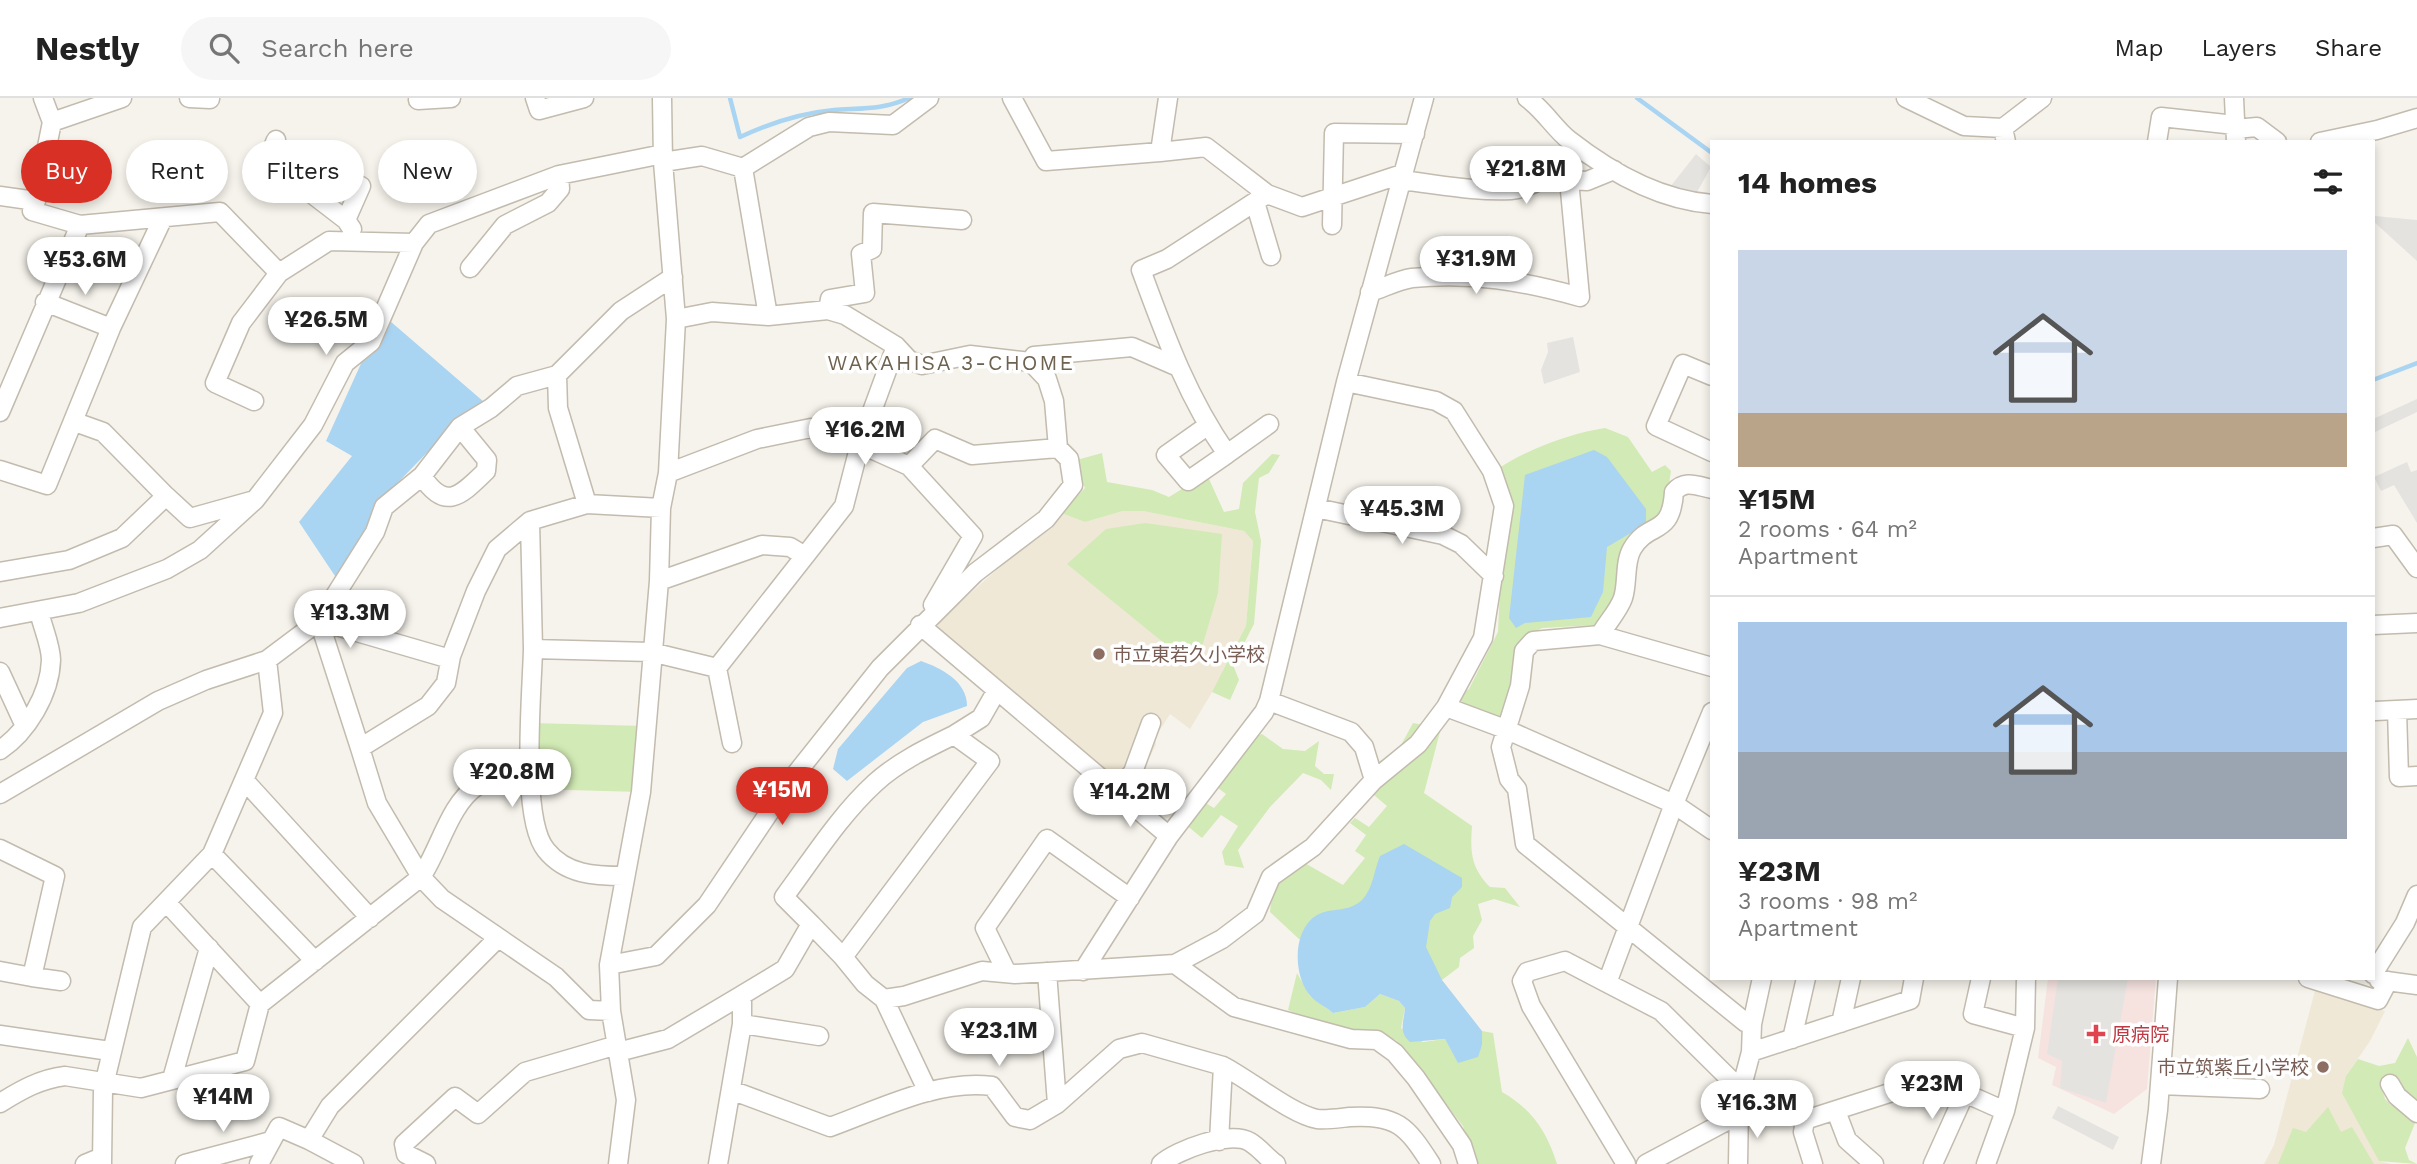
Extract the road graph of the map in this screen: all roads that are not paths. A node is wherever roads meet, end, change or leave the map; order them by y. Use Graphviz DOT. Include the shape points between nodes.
graph roads {
  1 [pos="43,98"];
  2 [pos="122,98"];
  3 [pos="189,98"];
  4 [pos="535,98"];
  5 [pos="584,98"];
  6 [pos="662,98"];
  7 [pos="929,98"];
  8 [pos="1012,98"];
  9 [pos="1168,98"];
  10 [pos="1424,98"];
  11 [pos="1527,98"];
  12 [pos="1906,98"];
  13 [pos="2042,98"];
  14 [pos="2234,98"];
  15 [pos="210,99"];
  16 [pos="451,99"];
  17 [pos="418,100"];
  18 [pos="2417,118"];
  19 [pos="52,122"];
  20 [pos="2235,132"];
  21 [pos="1415,135"];
  22 [pos="2005,135"];
  23 [pos="48,140"];
  24 [pos="2157,140"];
  25 [pos="2274,140"];
  26 [pos="2330,140"];
  27 [pos="1160,152"];
  28 [pos="663,158"];
  29 [pos="743,169"];
  30 [pos="1614,170"];
  31 [pos="559,176"];
  32 [pos="1401,177"];
  33 [pos="1569,180"];
  34 [pos="1335,195"];
  35 [pos="0,196"];
  36 [pos="1261,198"];
  37 [pos="21,199"];
  38 [pos="35,203"];
  39 [pos="324,203"];
  40 [pos="354,203"];
  41 [pos="1710,204"];
  42 [pos="163,218"];
  43 [pos="346,220"];
  44 [pos="962,220"];
  45 [pos="80,225"];
  46 [pos="1332,225"];
  47 [pos="360,241"];
  48 [pos="414,243"];
  49 [pos="1271,256"];
  50 [pos="470,268"];
  51 [pos="279,273"];
  52 [pos="673,277"];
  53 [pos="1370,292"];
  54 [pos="45,302"];
  55 [pos="828,310"];
  56 [pos="768,316"];
  57 [pos="676,319"];
  58 [pos="111,328"];
  59 [pos="895,346"];
  60 [pos="1031,362"];
  61 [pos="1176,366"];
  62 [pos="557,375"];
  63 [pos="1710,375"];
  64 [pos="1346,382"];
  65 [pos="254,401"];
  66 [pos="0,412"];
  67 [pos="75,422"];
  68 [pos="1269,424"];
  69 [pos="1208,426"];
  70 [pos="460,427"];
  71 [pos="860,444"];
  72 [pos="1058,448"];
  73 [pos="1710,451"];
  74 [pos="1227,454"];
  75 [pos="909,466"];
  76 [pos="0,470"];
  77 [pos="667,473"];
  78 [pos="422,475"];
  79 [pos="1710,489"];
  80 [pos="166,496"];
  81 [pos="255,500"];
  82 [pos="587,504"];
  83 [pos="661,508"];
  84 [pos="1316,508"];
  85 [pos="530,521"];
  86 [pos="2375,538"];
  87 [pos="805,556"];
  88 [pos="2417,568"];
  89 [pos="0,572"];
  90 [pos="1494,576"];
  91 [pos="659,581"];
  92 [pos="39,611"];
  93 [pos="0,618"];
  94 [pos="319,621"];
  95 [pos="2417,623"];
  96 [pos="920,625"];
  97 [pos="2375,625"];
  98 [pos="1600,635"];
  99 [pos="533,649"];
  100 [pos="652,652"];
  101 [pos="450,659"];
  102 [pos="267,660"];
  103 [pos="1710,666"];
  104 [pos="717,668"];
  105 [pos="0,672"];
  106 [pos="997,690"];
  107 [pos="1269,701"];
  108 [pos="1446,707"];
  109 [pos="2417,709"];
  110 [pos="2397,710"];
  111 [pos="2375,711"];
  112 [pos="1710,717"];
  113 [pos="1151,723"];
  114 [pos="24,724"];
  115 [pos="1505,729"];
  116 [pos="954,735"];
  117 [pos="732,743"];
  118 [pos="360,748"];
  119 [pos="0,750"];
  120 [pos="531,760"];
  121 [pos="2417,776"];
  122 [pos="244,780"];
  123 [pos="1374,780"];
  124 [pos="1116,792"];
  125 [pos="0,794"];
  126 [pos="1674,804"];
  127 [pos="1710,829"];
  128 [pos="1169,836"];
  129 [pos="0,849"];
  130 [pos="212,854"];
  131 [pos="624,876"];
  132 [pos="421,877"];
  133 [pos="2417,895"];
  134 [pos="1130,898"];
  135 [pos="166,902"];
  136 [pos="370,918"];
  137 [pos="811,924"];
  138 [pos="1628,926"];
  139 [pos="497,939"];
  140 [pos="209,948"];
  141 [pos="843,957"];
  142 [pos="315,961"];
  143 [pos="1175,964"];
  144 [pos="609,965"];
  145 [pos="0,971"];
  146 [pos="1083,971"];
  147 [pos="1047,972"];
  148 [pos="1007,973"];
  149 [pos="32,977"];
  150 [pos="2377,978"];
  151 [pos="1762,980"];
  152 [pos="1807,980"];
  153 [pos="1851,980"];
  154 [pos="1914,980"];
  155 [pos="1981,980"];
  156 [pos="2026,980"];
  157 [pos="2168,980"];
  158 [pos="2314,980"];
  159 [pos="61,981"];
  160 [pos="1607,983"];
  161 [pos="2417,985"];
  162 [pos="741,995"];
  163 [pos="884,999"];
  164 [pos="260,1004"];
  165 [pos="611,1011"];
  166 [pos="1841,1023"];
  167 [pos="742,1024"];
  168 [pos="1752,1024"];
  169 [pos="2025,1028"];
  170 [pos="0,1035"];
  171 [pos="819,1036"];
  172 [pos="1792,1039"];
  173 [pos="617,1049"];
  174 [pos="110,1051"];
  175 [pos="1752,1052"];
  176 [pos="1223,1066"];
  177 [pos="172,1080"];
  178 [pos="104,1083"];
  179 [pos="2390,1084"];
  180 [pos="2160,1085"];
  181 [pos="2260,1089"];
  182 [pos="731,1090"];
  183 [pos="1741,1090"];
  184 [pos="928,1092"];
  185 [pos="1965,1093"];
  186 [pos="0,1103"];
  187 [pos="1057,1104"];
  188 [pos="1836,1111"];
  189 [pos="2005,1111"];
  190 [pos="2417,1113"];
  191 [pos="1738,1115"];
  192 [pos="309,1140"];
  193 [pos="271,1141"];
  194 [pos="1219,1141"];
  195 [pos="96,1162"];
  196 [pos="1269,1162"];
  197 [pos="2155,1163"];
  198 [pos="185,1164"];
  199 [pos="260,1164"];
  200 [pos="354,1164"];
  201 [pos="426,1164"];
  202 [pos="618,1164"];
  203 [pos="718,1164"];
  204 [pos="1161,1164"];
  205 [pos="1431,1164"];
  206 [pos="1468,1164"];
  207 [pos="1626,1164"];
  208 [pos="1647,1164"];
  209 [pos="1738,1164"];
  210 [pos="1813,1164"];
  211 [pos="1874,1164"];
  212 [pos="1933,1164"];
  213 [pos="1986,1164"];
  1 -- 19 [label="street"];
  2 -- 19 [label="street"];
  3 -- 15 [label="street"];
  4 -- 5 [label="street" via="539,110"];
  6 -- 28 [label="street"];
  7 -- 29 [label="street" via="893,125 828,122 809,127"];
  8 -- 27 [label="street" via="1046,161"];
  9 -- 27 [label="street"];
  10 -- 21 [label="street"];
  11 -- 30 [label="street" via="1542,108 1567,139"];
  12 -- 22 [label="street" via="1964,126"];
  13 -- 22 [label="street"];
  14 -- 20 [label="street"];
  16 -- 17 [label="street"];
  18 -- 26 [label="street"];
  19 -- 23 [label="street"];
  20 -- 24 [label="street" via="2161,117"];
  20 -- 25 [label="street" via="2257,127"];
  21 -- 32 [label="street"];
  21 -- 34 [label="street" via="1334,133"];
  27 -- 36 [label="street" via="1206,147"];
  28 -- 29 [label="street" via="702,156"];
  28 -- 31 [label="street"];
  28 -- 52 [label="street"];
  29 -- 56 [label="street"];
  30 -- 33 [label="street" via="1587,181"];
  30 -- 41 [label="street" via="1632,182"];
  31 -- 48 [label="street" via="429,224"];
  31 -- 50 [label="street" via="560,189 548,203 505,225"];
  32 -- 33 [label="street" via="1515,190 1552,175"];
  32 -- 34 [label="street"];
  32 -- 53 [label="street"];
  33 -- 53 [label="street" via="1580,296 1518,280 1480,277 1410,279"];
  34 -- 36 [label="street" via="1302,207"];
  34 -- 46 [label="street"];
  35 -- 37 [label="street"];
  36 -- 49 [label="street"];
  36 -- 61 [label="street" via="1167,259 1141,270"];
  38 -- 45 [label="street" via="32,211"];
  39 -- 43 [label="street"];
  40 -- 43 [label="street"];
  42 -- 45 [label="street"];
  42 -- 51 [label="street" via="220,212"];
  42 -- 58 [label="street"];
  43 -- 47 [label="street"];
  44 -- 55 [label="street" via="873,213 872,249 861,254 864,293 830,299"];
  45 -- 54 [label="street"];
  47 -- 48 [label="street"];
  47 -- 51 [label="street" via="328,241"];
  48 -- 81 [label="street" via="371,342 345,363 313,425"];
  51 -- 65 [label="street" via="241,323 215,383"];
  52 -- 57 [label="street"];
  52 -- 62 [label="street" via="621,311"];
  53 -- 64 [label="street"];
  54 -- 58 [label="street"];
  54 -- 66 [label="street"];
  55 -- 56 [label="street"];
  55 -- 59 [label="street" via="845,315"];
  56 -- 57 [label="street" via="712,312"];
  57 -- 77 [label="street"];
  58 -- 67 [label="street"];
  59 -- 60 [label="street" via="922,365 970,355"];
  59 -- 71 [label="street"];
  60 -- 61 [label="street" via="1034,356 1132,347"];
  60 -- 72 [label="street" via="1047,379 1054,401"];
  61 -- 69 [label="street"];
  62 -- 70 [label="street" via="517,386"];
  62 -- 82 [label="street" via="558,408"];
  63 -- 73 [label="street" via="1683,365 1656,426"];
  64 -- 84 [label="street"];
  64 -- 90 [label="street" via="1436,401 1454,411 1492,471 1504,506"];
  67 -- 76 [label="street" via="47,485"];
  67 -- 80 [label="street" via="103,432"];
  68 -- 74 [label="street"];
  69 -- 74 [label="street"];
  69 -- 74 [label="street" via="1166,455 1188,481"];
  70 -- 78 [label="street"];
  70 -- 78 [label="street" via="487,460 486,471 459,497 446,498"];
  71 -- 75 [label="street"];
  71 -- 77 [label="street" via="811,428 757,439"];
  71 -- 87 [label="street" via="844,506"];
  72 -- 75 [label="street" via="972,455 935,439"];
  72 -- 96 [label="street" via="1069,460 1073,485 1060,502 1046,519 975,573"];
  75 -- 96 [label="street" via="973,536"];
  77 -- 83 [label="street"];
  78 -- 94 [label="street" via="384,507 375,532"];
  79 -- 98 [label="street" via="1688,484 1674,492 1668,518 1640,538 1630,552 1623,599"];
  80 -- 81 [label="street" via="190,518"];
  80 -- 89 [label="street" via="122,538 69,560"];
  81 -- 92 [label="street" via="200,550 167,569 79,603"];
  82 -- 83 [label="street"];
  82 -- 85 [label="street"];
  83 -- 91 [label="street"];
  84 -- 90 [label="street" via="1443,535 1461,544"];
  84 -- 107 [label="street"];
  85 -- 99 [label="street"];
  85 -- 101 [label="street" via="497,549"];
  86 -- 88 [label="street" via="2393,536"];
  87 -- 91 [label="street" via="790,547 762,545"];
  87 -- 104 [label="street"];
  90 -- 108 [label="street" via="1483,638"];
  91 -- 100 [label="street"];
  92 -- 93 [label="street"];
  92 -- 114 [label="street" via="51,659 41,704"];
  94 -- 101 [label="street"];
  94 -- 102 [label="street"];
  94 -- 118 [label="street"];
  95 -- 97 [label="street"];
  96 -- 106 [label="street"];
  96 -- 144 [label="street" via="792,780 706,905 656,956"];
  98 -- 103 [label="street"];
  98 -- 115 [label="street" via="1533,641 1524,651 1520,686"];
  99 -- 100 [label="street"];
  99 -- 120 [label="street"];
  100 -- 104 [label="street"];
  100 -- 131 [label="street" via="641,792"];
  101 -- 118 [label="street" via="446,684 428,706"];
  102 -- 122 [label="street" via="272,713"];
  102 -- 125 [label="street" via="158,701"];
  104 -- 117 [label="street"];
  105 -- 114 [label="street"];
  106 -- 116 [label="street" via="981,718"];
  106 -- 124 [label="street"];
  107 -- 123 [label="street" via="1351,732 1364,747"];
  107 -- 128 [label="street"];
  108 -- 115 [label="street"];
  108 -- 123 [label="street" via="1418,744"];
  109 -- 110 [label="street"];
  110 -- 111 [label="street"];
  110 -- 121 [label="street" via="2399,777"];
  112 -- 126 [label="street"];
  113 -- 124 [label="street" via="1133,772"];
  114 -- 119 [label="street"];
  115 -- 126 [label="street"];
  115 -- 138 [label="street" via="1502,757 1517,789 1525,844"];
  116 -- 137 [label="street" via="922,750 876,782 822,845 784,897"];
  116 -- 141 [label="street" via="990,761"];
  118 -- 132 [label="street" via="377,803"];
  120 -- 131 [label="street" via="532,819 545,850 570,870"];
  120 -- 132 [label="street" via="475,787 451,817 435,857"];
  122 -- 130 [label="street"];
  122 -- 136 [label="street"];
  123 -- 143 [label="street" via="1313,846 1271,877 1255,915"];
  124 -- 128 [label="street"];
  126 -- 127 [label="street"];
  126 -- 138 [label="street"];
  128 -- 134 [label="street"];
  129 -- 149 [label="street" via="54,876"];
  130 -- 135 [label="street"];
  130 -- 142 [label="street"];
  131 -- 144 [label="street"];
  132 -- 136 [label="street"];
  132 -- 139 [label="street" via="442,900"];
  133 -- 150 [label="street"];
  134 -- 146 [label="street"];
  134 -- 148 [label="street" via="1047,839 985,928"];
  135 -- 140 [label="street"];
  135 -- 174 [label="street" via="142,927"];
  136 -- 142 [label="street"];
  137 -- 141 [label="street"];
  137 -- 162 [label="street" via="785,969"];
  138 -- 160 [label="street"];
  138 -- 168 [label="street"];
  139 -- 165 [label="street" via="556,977 589,1010"];
  139 -- 192 [label="street" via="330,1106"];
  140 -- 164 [label="street"];
  140 -- 177 [label="street"];
  141 -- 163 [label="street"];
  142 -- 164 [label="street"];
  143 -- 146 [label="street"];
  143 -- 206 [label="street" via="1234,1007 1351,1039 1377,1040 1416,1078 1462,1145"];
  144 -- 165 [label="street"];
  145 -- 149 [label="street"];
  146 -- 147 [label="street"];
  147 -- 148 [label="street"];
  147 -- 187 [label="street"];
  148 -- 163 [label="street" via="982,971"];
  149 -- 159 [label="street"];
  150 -- 158 [label="street" via="2378,1000"];
  150 -- 161 [label="street"];
  151 -- 168 [label="street"];
  152 -- 172 [label="street"];
  153 -- 166 [label="street"];
  154 -- 166 [label="street" via="1910,1000"];
  155 -- 169 [label="street" via="1973,1014"];
  156 -- 169 [label="street"];
  157 -- 180 [label="street"];
  160 -- 183 [label="street" via="1661,1011"];
  160 -- 207 [label="street" via="1566,961 1527,972 1522,981 1531,1006"];
  162 -- 167 [label="street"];
  162 -- 173 [label="street" via="668,1039"];
  163 -- 184 [label="street"];
  164 -- 177 [label="street" via="244,1061"];
  165 -- 173 [label="street"];
  166 -- 172 [label="street"];
  167 -- 171 [label="street"];
  167 -- 182 [label="street"];
  168 -- 175 [label="street"];
  169 -- 189 [label="street"];
  170 -- 174 [label="street"];
  172 -- 175 [label="street"];
  173 -- 201 [label="street" via="525,1072 478,1114 455,1097 404,1144 406,1154"];
  173 -- 202 [label="street" via="626,1100"];
  174 -- 178 [label="street"];
  175 -- 183 [label="street"];
  176 -- 187 [label="street" via="1142,1043 1119,1049"];
  176 -- 194 [label="street"];
  176 -- 205 [label="street" via="1290,1108 1318,1119 1375,1116 1400,1124"];
  177 -- 178 [label="street" via="141,1088"];
  178 -- 186 [label="street" via="53,1078 25,1087"];
  178 -- 195 [label="street"];
  179 -- 190 [label="street"];
  180 -- 181 [label="street"];
  180 -- 197 [label="street"];
  182 -- 184 [label="street" via="830,1127"];
  182 -- 203 [label="street"];
  183 -- 191 [label="street"];
  184 -- 187 [label="street" via="992,1086 1016,1117 1030,1120"];
  185 -- 188 [label="street" via="1933,1079"];
  185 -- 189 [label="street"];
  185 -- 212 [label="street"];
  188 -- 210 [label="street" via="1805,1120 1803,1132"];
  188 -- 211 [label="street" via="1847,1140"];
  189 -- 213 [label="street"];
  191 -- 208 [label="street"];
  191 -- 209 [label="street"];
  192 -- 193 [label="street" via="279,1127"];
  192 -- 200 [label="street"];
  193 -- 198 [label="street"];
  193 -- 199 [label="street"];
  194 -- 196 [label="street" via="1249,1141"];
  194 -- 204 [label="street" via="1175,1152"];
}
